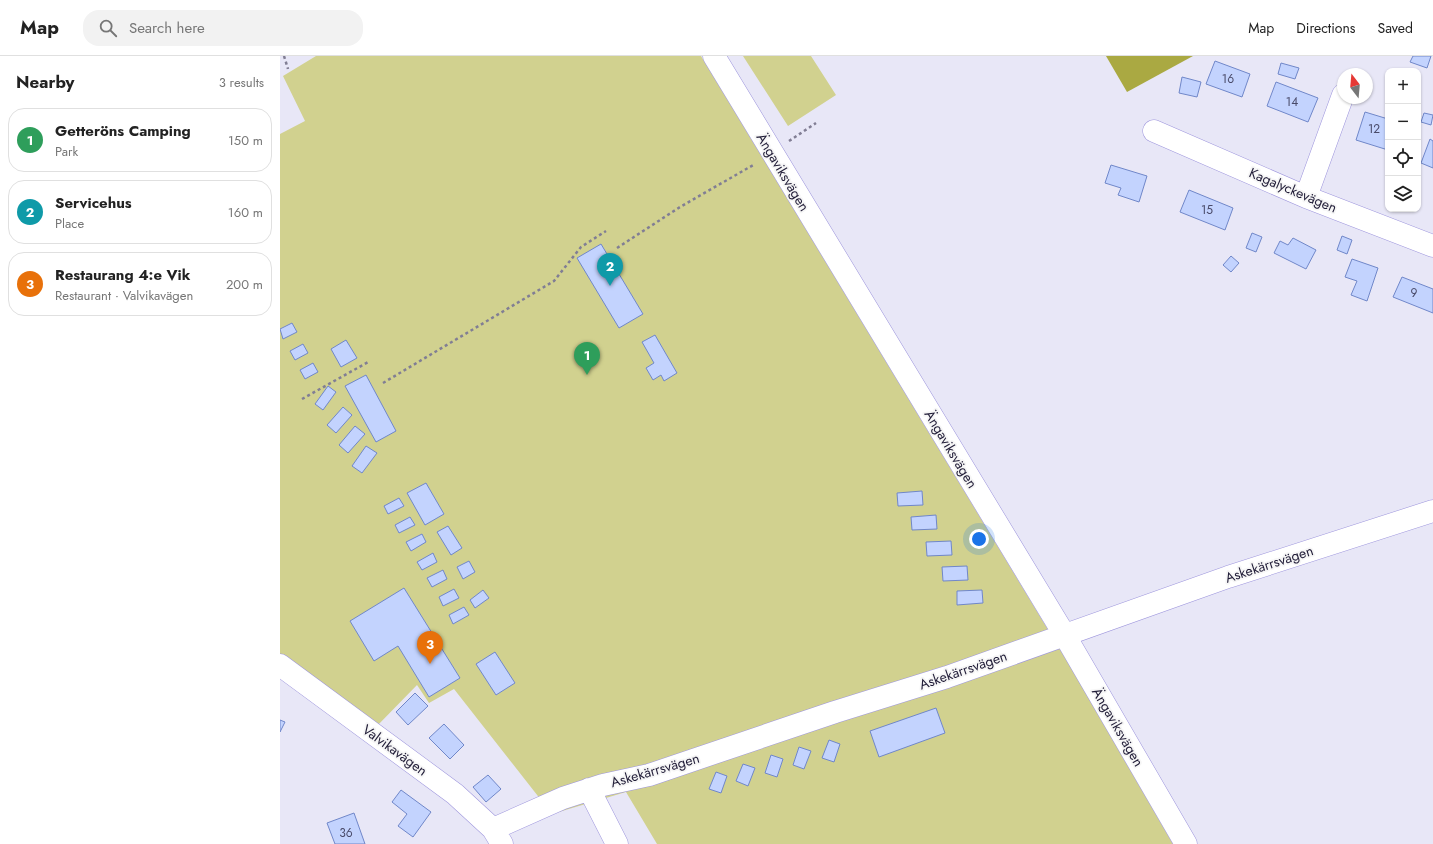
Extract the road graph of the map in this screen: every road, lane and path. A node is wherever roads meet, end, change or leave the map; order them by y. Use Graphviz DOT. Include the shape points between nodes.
graph roads {
  1 [pos="284,56"];
  2 [pos="714,56"];
  3 [pos="288,69"];
  4 [pos="1340,104"];
  5 [pos="816,123"];
  6 [pos="1154,131"];
  7 [pos="772,154"];
  8 [pos="1306,197"];
  9 [pos="606,231"];
  10 [pos="1433,246"];
  11 [pos="617,248"];
  12 [pos="370,361"];
  13 [pos="383,382"];
  14 [pos="302,399"];
  15 [pos="1433,511"];
  16 [pos="1064,634"];
  17 [pos="280,666"];
  18 [pos="589,789"];
  19 [pos="497,837"];
  20 [pos="617,844"];
  21 [pos="1186,844"];
  1 -- 3 [label="path"];
  2 -- 7 [label="street, Ängaviksvägen"];
  4 -- 8 [label="street"];
  5 -- 7 [label="path"];
  6 -- 8 [label="street, Kagalyckevägen"];
  7 -- 11 [label="path"];
  7 -- 16 [label="street, Ängaviksvägen"];
  8 -- 10 [label="street, Kagalyckevägen"];
  9 -- 13 [label="path" via="580,247 554,280"];
  12 -- 14 [label="path"];
  15 -- 16 [label="street, Askekärrsvägen" via="1228,577"];
  16 -- 18 [label="street, Askekärrsvägen" via="948,677 649,775"];
  16 -- 21 [label="street, Ängaviksvägen"];
  17 -- 19 [label="street, Valvikavägen" via="456,794"];
  18 -- 19 [label="street, Askekärrsvägen" via="563,798"];
  18 -- 20 [label="street"];
}
